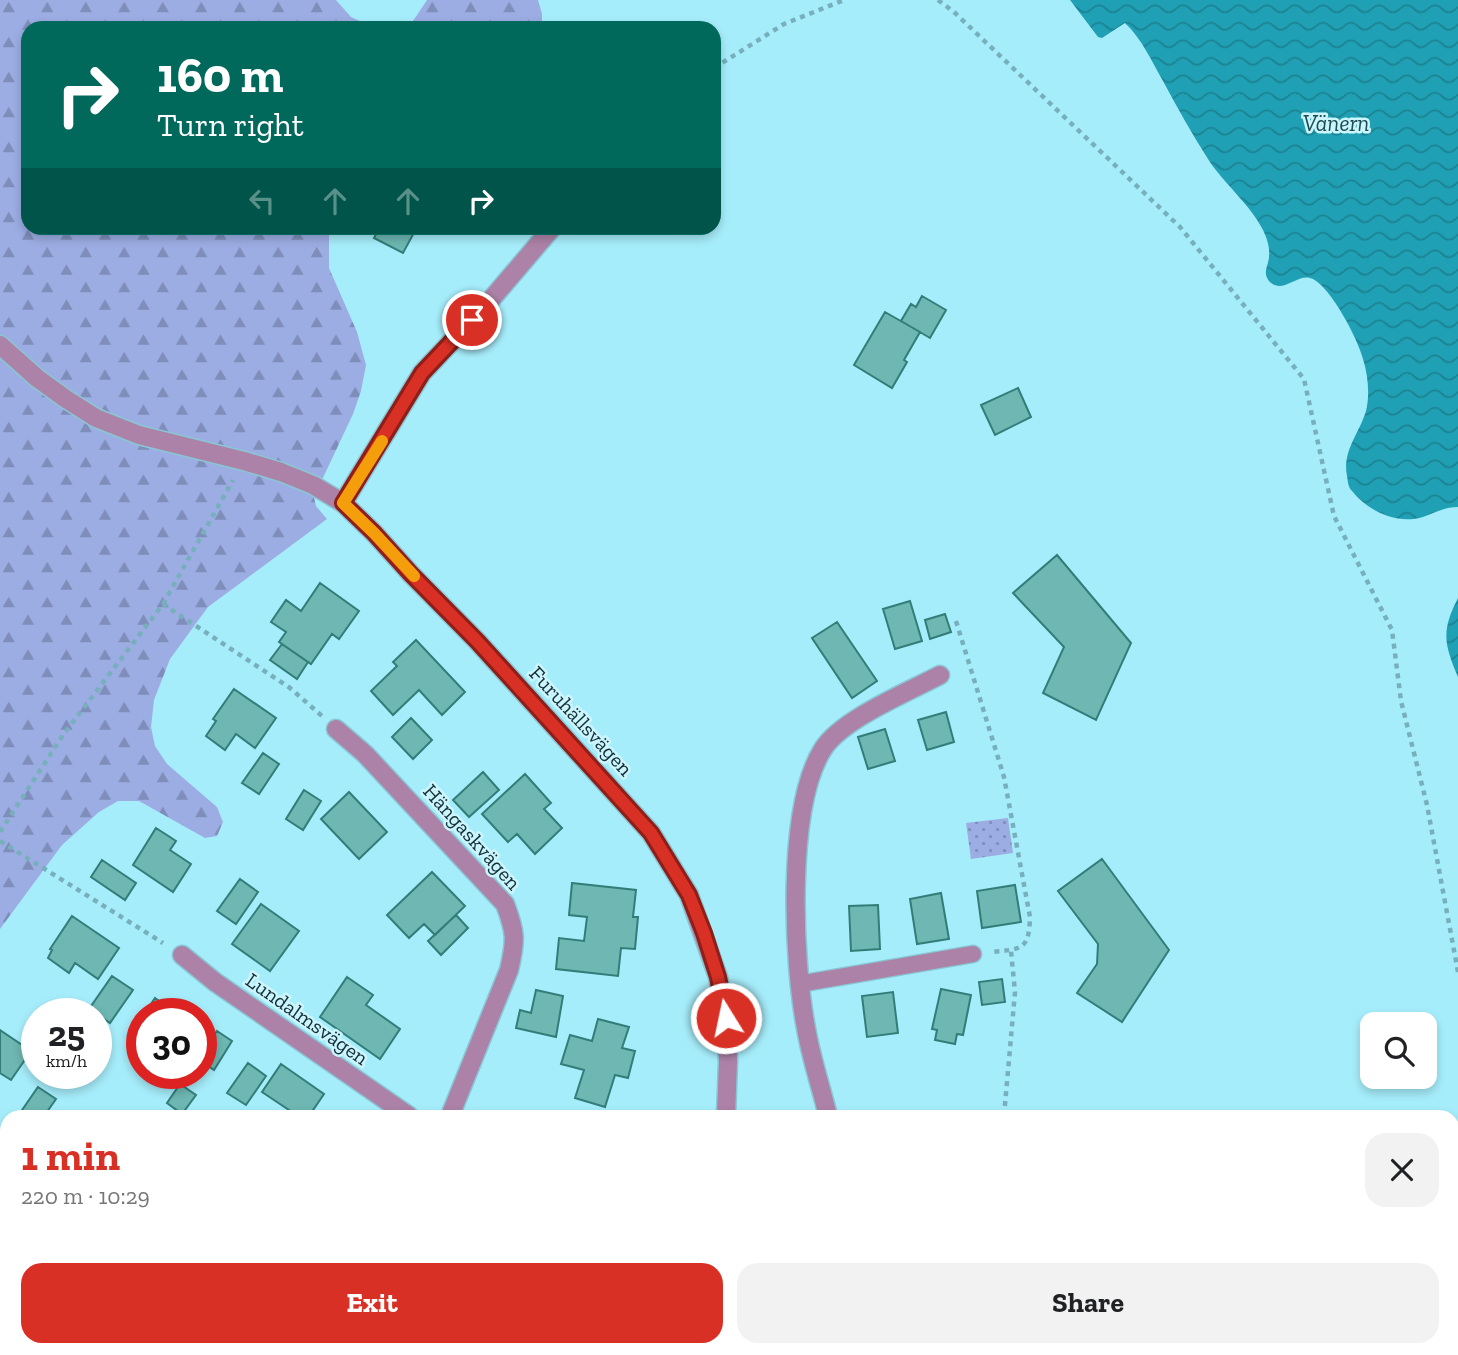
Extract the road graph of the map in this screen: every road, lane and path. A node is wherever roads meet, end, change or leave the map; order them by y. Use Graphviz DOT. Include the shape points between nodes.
graph roads {
  1 [pos="844,0"];
  2 [pos="938,0"];
  3 [pos="721,64"];
  4 [pos="546,235"];
  5 [pos="0,345"];
  6 [pos="244,461"];
  7 [pos="343,503"];
  8 [pos="163,604"];
  9 [pos="956,621"];
  10 [pos="940,675"];
  11 [pos="336,729"];
  12 [pos="0,832"];
  13 [pos="0,841"];
  14 [pos="1011,951"];
  15 [pos="973,954"];
  16 [pos="182,955"];
  17 [pos="1458,972"];
  18 [pos="799,984"];
  19 [pos="400,1110"];
  20 [pos="452,1110"];
  21 [pos="726,1110"];
  22 [pos="826,1110"];
  23 [pos="1005,1110"];
  1 -- 3 [label="path" via="784,24"];
  2 -- 17 [label="path" via="1180,228 1304,379 1335,516 1392,631 1401,701 1427,805"];
  4 -- 7 [label="street" via="422,373"];
  5 -- 6 [label="street, Furuhällsvägen" via="37,378 96,418 139,435"];
  6 -- 7 [label="street, Furuhällsvägen" via="313,485"];
  6 -- 8 [label="path"];
  7 -- 21 [label="street, Furuhällsvägen" via="612,789 651,833 672,866 689,895 718,977 728,1061"];
  8 -- 11 [label="path" via="289,688"];
  8 -- 12 [label="path" via="63,735"];
  9 -- 14 [label="path" via="1004,778 1028,904 1030,937 1024,946"];
  10 -- 18 [label="street" via="858,718 823,748 803,806 798,849"];
  11 -- 20 [label="street, Hängaskvägen" via="505,904 513,927 509,970"];
  13 -- 16 [label="path"];
  14 -- 15 [label="path"];
  14 -- 23 [label="path" via="1015,992"];
  15 -- 18 [label="lane"];
  16 -- 19 [label="street, Lundalmsvägen"];
  18 -- 22 [label="street"];
}
